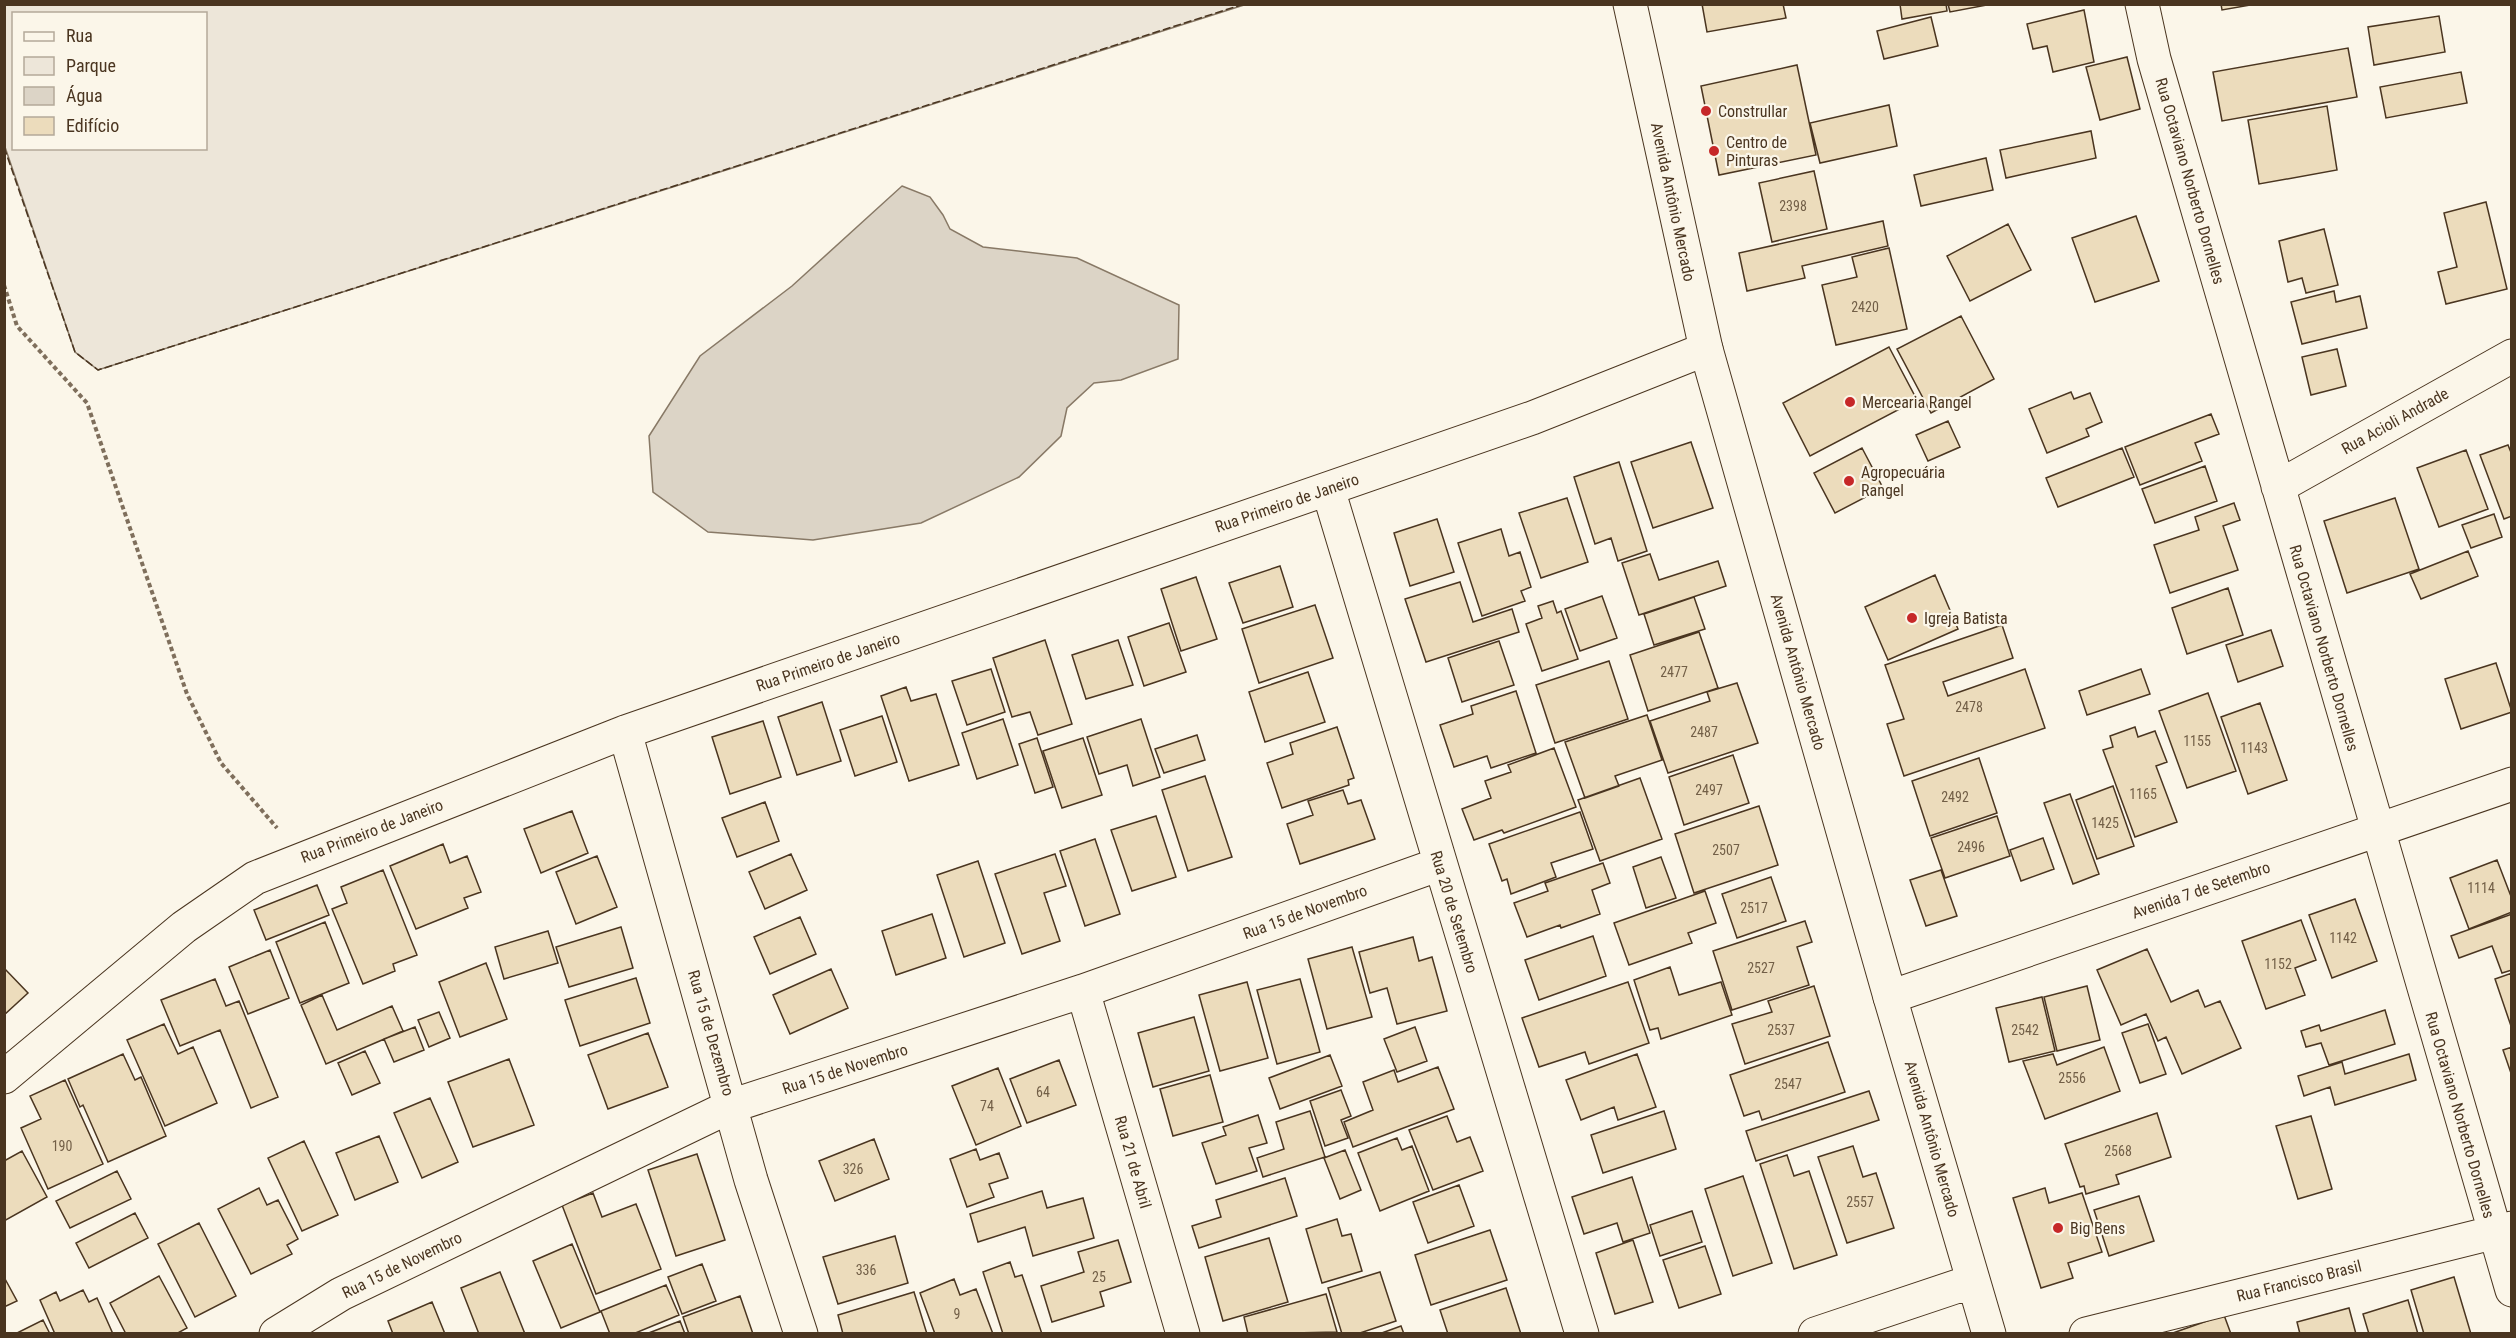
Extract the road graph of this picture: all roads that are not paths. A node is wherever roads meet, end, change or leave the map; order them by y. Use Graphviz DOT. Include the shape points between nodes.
graph roads {
  1 [pos="1630,4"];
  2 [pos="2142,4"];
  3 [pos="1706,349"];
  4 [pos="2511,356"];
  5 [pos="2278,487"];
  6 [pos="1328,489"];
  7 [pos="625,732"];
  8 [pos="2511,784"];
  9 [pos="2377,831"];
  10 [pos="1440,864"];
  11 [pos="1083,991"];
  12 [pos="1890,997"];
  13 [pos="4,1077"];
  14 [pos="731,1106"];
  15 [pos="2503,1230"];
  16 [pos="1973,1281"];
  17 [pos="2511,1290"];
  18 [pos="276,1334"];
  19 [pos="801,1334"];
  20 [pos="1183,1334"];
  21 [pos="1582,1334"];
  22 [pos="1815,1334"];
  23 [pos="1989,1334"];
  24 [pos="2086,1334"];
  1 -- 3 [label="street, Avenida Antônio Mercado"];
  2 -- 5 [label="street, Rua Octaviano Norberto Dornelles" via="2154,59"];
  3 -- 6 [label="street, Rua Primeiro de Janeiro" via="1532,418"];
  3 -- 12 [label="street, Avenida Antônio Mercado"];
  4 -- 5 [label="street, Rua Acioli Andrade"];
  5 -- 9 [label="street, Rua Octaviano Norberto Dornelles"];
  6 -- 7 [label="street, Rua Primeiro de Janeiro"];
  6 -- 10 [label="street, Rua 20 de Setembro"];
  7 -- 13 [label="street, Rua Primeiro de Janeiro" via="255,878 184,927"];
  7 -- 14 [label="street, Rua 15 de Dezembro"];
  8 -- 9 [label="street, Avenida 7 de Setembro"];
  9 -- 12 [label="street, Avenida 7 de Setembro"];
  9 -- 15 [label="street, Rua Octaviano Norberto Dornelles"];
  10 -- 11 [label="street, Rua 15 de Novembro"];
  10 -- 21 [label="street, Rua 20 de Setembro"];
  11 -- 14 [label="street, Rua 15 de Novembro"];
  11 -- 20 [label="street, Rua 21 de Abril"];
  12 -- 16 [label="street, Avenida Antônio Mercado"];
  14 -- 18 [label="street, Rua 15 de Novembro" via="341,1294"];
  14 -- 19 [label="street, Rua 15 de Dezembro"];
  15 -- 17 [label="street, Rua Octaviano Norberto Dornelles"];
  15 -- 24 [label="street, Rua Francisco Brasil"];
  16 -- 22 [label="street"];
  16 -- 23 [label="street, Avenida Antônio Mercado"];
}
